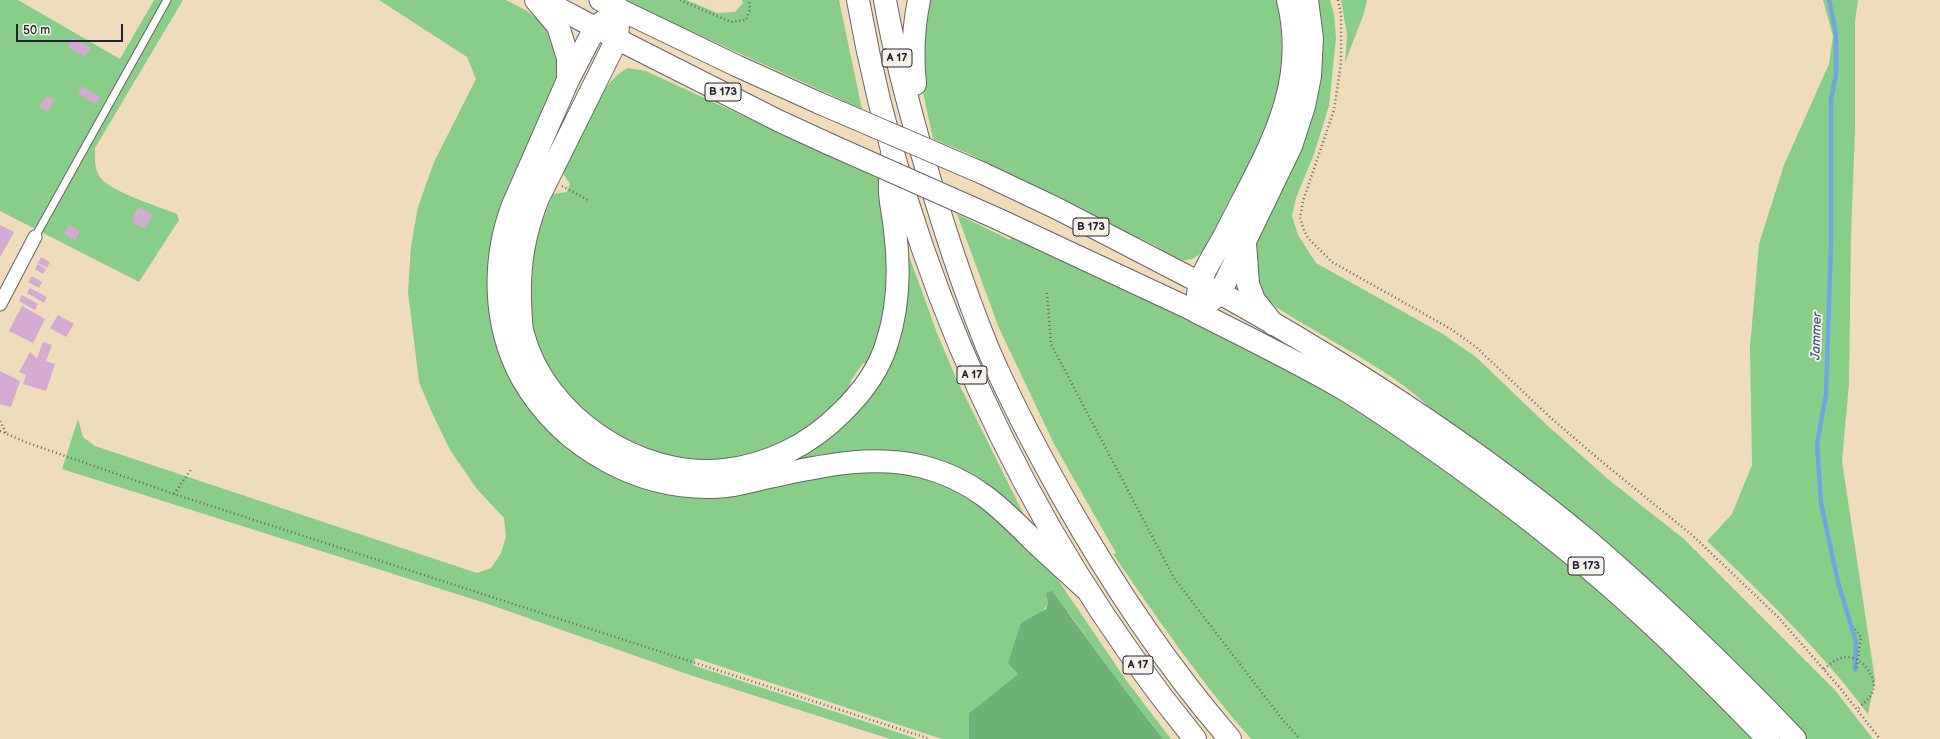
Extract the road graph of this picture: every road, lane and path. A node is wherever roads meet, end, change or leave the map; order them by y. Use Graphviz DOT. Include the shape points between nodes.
graph roads {
  1 [pos="167,0"];
  2 [pos="536,0"];
  3 [pos="543,0"];
  4 [pos="600,0"];
  5 [pos="680,0"];
  6 [pos="749,0"];
  7 [pos="858,0"];
  8 [pos="885,0"];
  9 [pos="919,0"];
  10 [pos="1288,0"];
  11 [pos="1307,0"];
  12 [pos="1338,0"];
  13 [pos="619,9"];
  14 [pos="594,28"];
  15 [pos="617,39"];
  16 [pos="568,80"];
  17 [pos="911,115"];
  18 [pos="892,148"];
  19 [pos="547,180"];
  20 [pos="588,200"];
  21 [pos="35,237"];
  22 [pos="1245,242"];
  23 [pos="1200,283"];
  24 [pos="1047,293"];
  25 [pos="1220,293"];
  26 [pos="0,304"];
  27 [pos="1197,312"];
  28 [pos="1274,324"];
  29 [pos="0,422"];
  30 [pos="0,431"];
  31 [pos="6,434"];
  32 [pos="192,468"];
  33 [pos="174,494"];
  34 [pos="1085,588"];
  35 [pos="1855,629"];
  36 [pos="1858,659"];
  37 [pos="1824,669"];
  38 [pos="1856,671"];
  39 [pos="1857,710"];
  40 [pos="930,739"];
  41 [pos="1195,739"];
  42 [pos="1230,739"];
  43 [pos="1300,739"];
  44 [pos="1768,739"];
  45 [pos="1795,739"];
  46 [pos="1880,739"];
  1 -- 21 [label="lane"];
  2 -- 16 [label="highway" via="558,26 568,58"];
  3 -- 14 [label="main road, B 173"];
  4 -- 13 [label="main road, B 173"];
  5 -- 6 [label="path" via="731,22 746,20 750,9"];
  7 -- 18 [label="highway, A 17"];
  8 -- 17 [label="highway, A 17"];
  9 -- 17 [label="highway" via="913,34 912,58 916,89"];
  10 -- 23 [label="highway" via="1294,54 1287,103 1274,137"];
  11 -- 22 [label="highway" via="1312,38 1310,76 1304,106 1291,146"];
  12 -- 37 [label="path" via="1342,21 1341,63 1334,110 1303,201 1300,217 1302,228 1308,238 1332,262 1451,329 1476,347 1573,437 1692,535 1778,617"];
  13 -- 14 [label="highway"];
  13 -- 15 [label="highway"];
  13 -- 23 [label="main road, B 173, bridge" via="723,60 1056,208"];
  14 -- 15 [label="main road, B 173"];
  14 -- 16 [label="highway"];
  15 -- 19 [label="highway"];
  15 -- 27 [label="main road, B 173, bridge" via="779,121"];
  16 -- 34 [label="highway" via="505,225 498,280 500,310 518,369 530,392 562,429 602,459 627,471 678,485 729,486 823,466 881,460 925,467 962,481 997,505"];
  17 -- 42 [label="highway, A 17" via="964,288 1014,405 1044,464 1112,580 1180,677"];
  18 -- 19 [label="highway" via="890,192 899,264 899,286 887,345 870,378 860,394 832,423 798,447 774,458 724,470 694,470 669,466 628,453 585,427 567,410 541,376 522,333 520,275 528,224"];
  18 -- 34 [label="highway, A 17" via="918,234 961,350 1020,474"];
  19 -- 20 [label="path" via="568,188"];
  21 -- 26 [label="street"];
  22 -- 25 [label="highway"];
  22 -- 28 [label="highway" via="1248,284 1254,300"];
  23 -- 25 [label="main road, B 173"];
  23 -- 27 [label="highway"];
  24 -- 43 [label="path" via="1051,344 1174,578"];
  25 -- 27 [label="highway"];
  25 -- 28 [label="highway, B 173"];
  27 -- 44 [label="highway, B 173" via="1344,390 1399,425 1494,493 1641,613"];
  28 -- 45 [label="highway, B 173" via="1406,406 1528,494 1587,541 1681,624"];
  29 -- 31 [label="path"];
  30 -- 31 [label="path"];
  31 -- 33 [label="path"];
  32 -- 33 [label="path"];
  33 -- 40 [label="path"];
  34 -- 41 [label="highway, A 17" via="1145,674"];
  35 -- 36 [label="path" via="1861,637"];
  36 -- 37 [label="path" via="1846,657 1834,661"];
  36 -- 38 [label="path"];
  36 -- 39 [label="path" via="1874,682 1873,691"];
  37 -- 39 [label="path"];
  39 -- 46 [label="path"];
}
